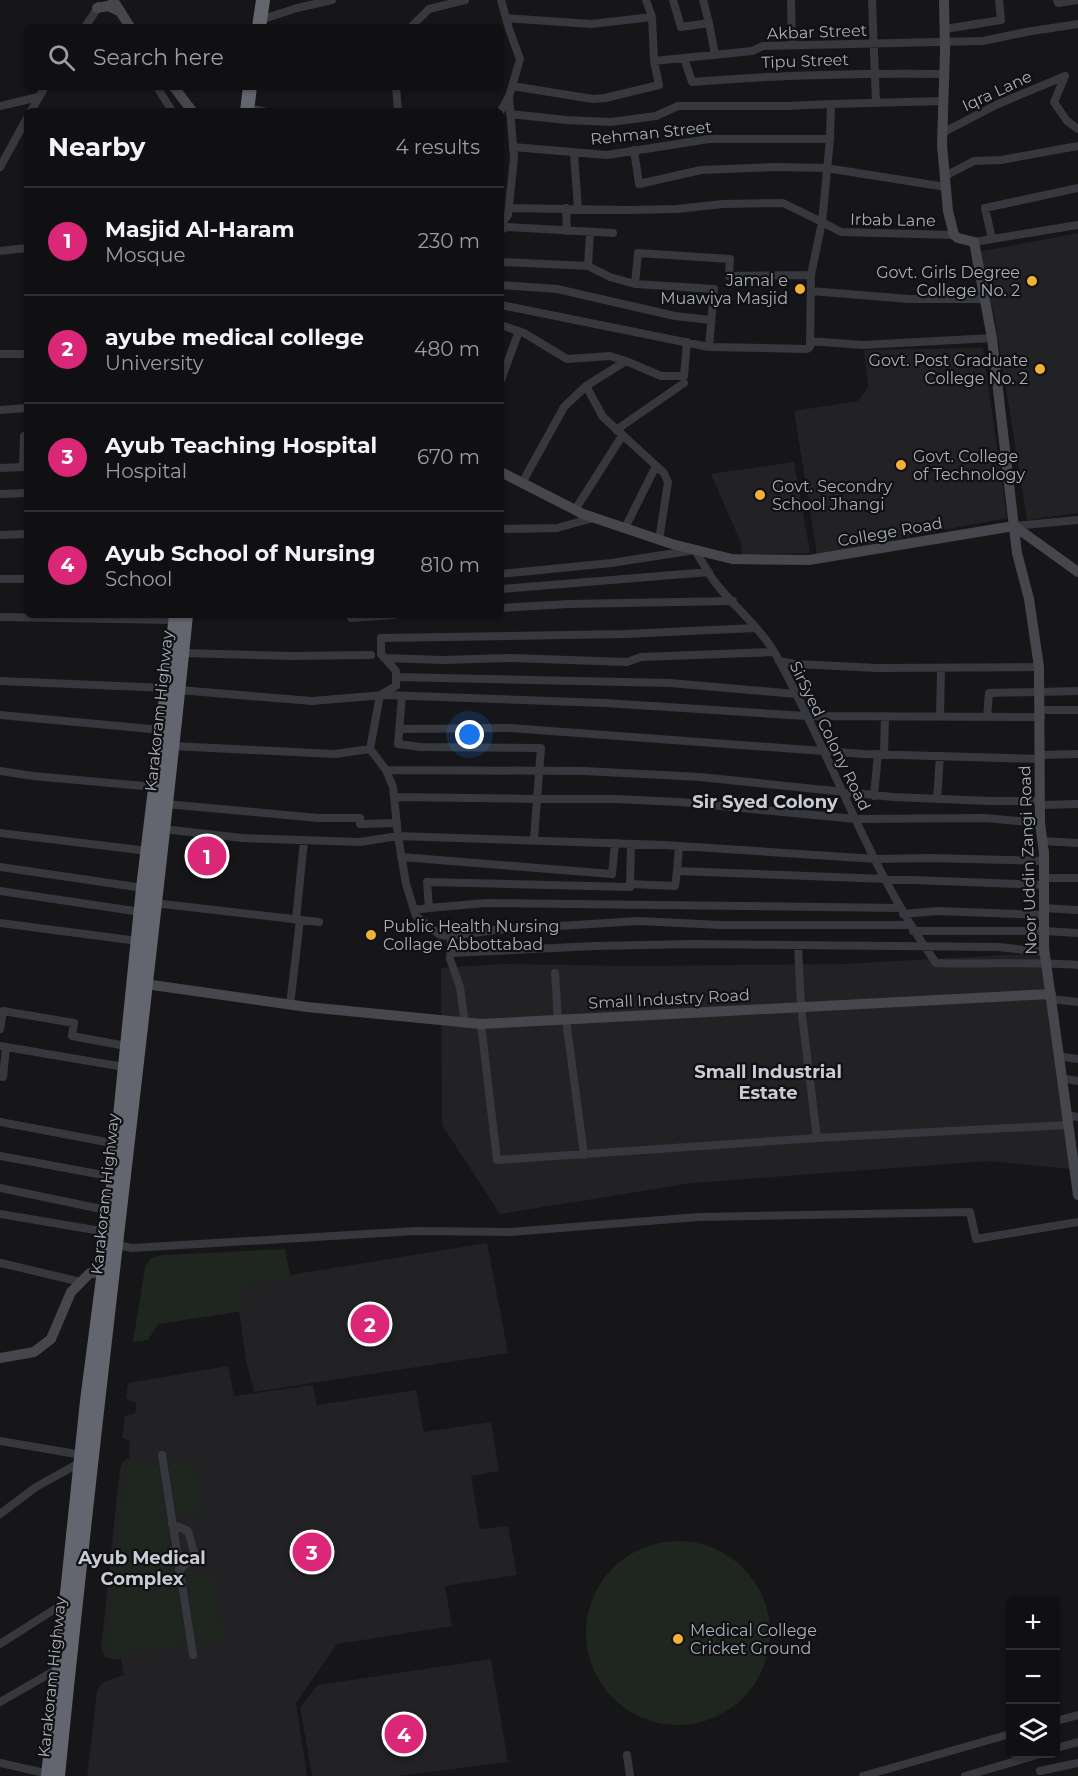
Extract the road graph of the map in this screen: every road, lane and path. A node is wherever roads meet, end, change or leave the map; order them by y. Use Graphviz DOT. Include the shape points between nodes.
graph roads {
  1 [pos="254,0"];
  2 [pos="263,0"];
  3 [pos="332,0"];
  4 [pos="465,0"];
  5 [pos="501,0"];
  6 [pos="646,0"];
  7 [pos="672,0"];
  8 [pos="703,0"];
  9 [pos="791,0"];
  10 [pos="873,0"];
  11 [pos="944,0"];
  12 [pos="999,0"];
  13 [pos="1058,0"];
  14 [pos="1076,0"];
  15 [pos="105,3"];
  16 [pos="121,12"];
  17 [pos="652,17"];
  18 [pos="506,18"];
  19 [pos="709,23"];
  20 [pos="88,24"];
  21 [pos="128,24"];
  22 [pos="257,24"];
  23 [pos="257,24"];
  24 [pos="259,24"];
  25 [pos="414,24"];
  26 [pos="1078,24"];
  27 [pos="945,29"];
  28 [pos="945,42"];
  29 [pos="874,43"];
  30 [pos="792,45"];
  31 [pos="715,55"];
  32 [pos="684,58"];
  33 [pos="654,61"];
  34 [pos="875,74"];
  35 [pos="945,74"];
  36 [pos="512,86"];
  37 [pos="43,90"];
  38 [pos="159,90"];
  39 [pos="176,90"];
  40 [pos="242,90"];
  41 [pos="250,90"];
  42 [pos="396,90"];
  43 [pos="38,97"];
  44 [pos="509,97"];
  45 [pos="943,101"];
  46 [pos="876,103"];
  47 [pos="831,104"];
  48 [pos="0,106"];
  49 [pos="32,108"];
  50 [pos="170,108"];
  51 [pos="190,108"];
  52 [pos="244,108"];
  53 [pos="245,108"];
  54 [pos="398,108"];
  55 [pos="503,108"];
  56 [pos="510,114"];
  57 [pos="24,123"];
  58 [pos="1078,129"];
  59 [pos="942,134"];
  60 [pos="830,139"];
  61 [pos="1078,146"];
  62 [pos="513,147"];
  63 [pos="634,150"];
  64 [pos="574,154"];
  65 [pos="0,167"];
  66 [pos="826,168"];
  67 [pos="945,182"];
  68 [pos="1078,188"];
  69 [pos="509,208"];
  70 [pos="566,208"];
  71 [pos="578,209"];
  72 [pos="504,220"];
  73 [pos="822,222"];
  74 [pos="1078,225"];
  75 [pos="504,228"];
  76 [pos="567,231"];
  77 [pos="590,232"];
  78 [pos="613,233"];
  79 [pos="954,235"];
  80 [pos="992,239"];
  81 [pos="974,242"];
  82 [pos="24,248"];
  83 [pos="0,251"];
  84 [pos="504,262"];
  85 [pos="588,266"];
  86 [pos="811,276"];
  87 [pos="635,284"];
  88 [pos="504,285"];
  89 [pos="811,291"];
  90 [pos="984,299"];
  91 [pos="504,306"];
  92 [pos="711,320"];
  93 [pos="504,326"];
  94 [pos="519,331"];
  95 [pos="992,338"];
  96 [pos="810,340"];
  97 [pos="687,342"];
  98 [pos="710,347"];
  99 [pos="0,354"];
  100 [pos="24,354"];
  101 [pos="626,362"];
  102 [pos="504,372"];
  103 [pos="684,383"];
  104 [pos="586,386"];
  105 [pos="24,408"];
  106 [pos="0,410"];
  107 [pos="619,433"];
  108 [pos="24,436"];
  109 [pos="656,466"];
  110 [pos="0,468"];
  111 [pos="504,474"];
  112 [pos="522,483"];
  113 [pos="24,493"];
  114 [pos="0,494"];
  115 [pos="575,510"];
  116 [pos="595,518"];
  117 [pos="1078,520"];
  118 [pos="1014,526"];
  119 [pos="625,528"];
  120 [pos="504,529"];
  121 [pos="24,534"];
  122 [pos="0,535"];
  123 [pos="659,540"];
  124 [pos="695,550"];
  125 [pos="709,572"];
  126 [pos="1078,572"];
  127 [pos="504,574"];
  128 [pos="0,579"];
  129 [pos="24,579"];
  130 [pos="504,589"];
  131 [pos="733,601"];
  132 [pos="504,609"];
  133 [pos="0,617"];
  134 [pos="24,617"];
  135 [pos="179,618"];
  136 [pos="179,618"];
  137 [pos="755,628"];
  138 [pos="774,652"];
  139 [pos="183,653"];
  140 [pos="370,655"];
  141 [pos="384,658"];
  142 [pos="779,661"];
  143 [pos="1039,667"];
  144 [pos="941,668"];
  145 [pos="396,677"];
  146 [pos="0,681"];
  147 [pos="173,689"];
  148 [pos="1078,690"];
  149 [pos="1040,692"];
  150 [pos="796,694"];
  151 [pos="380,695"];
  152 [pos="402,696"];
  153 [pos="1078,710"];
  154 [pos="1040,714"];
  155 [pos="0,715"];
  156 [pos="806,716"];
  157 [pos="885,716"];
  158 [pos="940,716"];
  159 [pos="987,717"];
  160 [pos="400,729"];
  161 [pos="162,730"];
  162 [pos="172,746"];
  163 [pos="370,749"];
  164 [pos="823,752"];
  165 [pos="881,754"];
  166 [pos="1078,754"];
  167 [pos="940,756"];
  168 [pos="1040,757"];
  169 [pos="386,770"];
  170 [pos="541,770"];
  171 [pos="0,771"];
  172 [pos="155,787"];
  173 [pos="844,794"];
  174 [pos="874,796"];
  175 [pos="394,797"];
  176 [pos="537,799"];
  177 [pos="937,799"];
  178 [pos="1041,803"];
  179 [pos="166,804"];
  180 [pos="1078,804"];
  181 [pos="856,819"];
  182 [pos="396,823"];
  183 [pos="1040,823"];
  184 [pos="163,829"];
  185 [pos="0,833"];
  186 [pos="398,836"];
  187 [pos="304,840"];
  188 [pos="534,840"];
  189 [pos="1043,841"];
  190 [pos="615,843"];
  191 [pos="1078,843"];
  192 [pos="631,844"];
  193 [pos="679,846"];
  194 [pos="148,851"];
  195 [pos="401,857"];
  196 [pos="876,860"];
  197 [pos="1044,861"];
  198 [pos="0,867"];
  199 [pos="677,871"];
  200 [pos="1078,878"];
  201 [pos="886,880"];
  202 [pos="1044,882"];
  203 [pos="630,884"];
  204 [pos="143,888"];
  205 [pos="0,891"];
  206 [pos="154,903"];
  207 [pos="429,908"];
  208 [pos="414,910"];
  209 [pos="1078,910"];
  210 [pos="902,911"];
  211 [pos="141,912"];
  212 [pos="1044,912"];
  213 [pos="298,920"];
  214 [pos="320,922"];
  215 [pos="0,923"];
  216 [pos="912,928"];
  217 [pos="1044,931"];
  218 [pos="1078,933"];
  219 [pos="451,936"];
  220 [pos="138,941"];
  221 [pos="798,945"];
  222 [pos="924,946"];
  223 [pos="450,953"];
  224 [pos="1046,957"];
  225 [pos="1078,965"];
  226 [pos="555,973"];
  227 [pos="139,983"];
  228 [pos="1051,997"];
  229 [pos="1078,1002"];
  230 [pos="290,1005"];
  231 [pos="801,1007"];
  232 [pos="562,1020"];
  233 [pos="465,1024"];
  234 [pos="481,1024"];
  235 [pos="0,1029"];
  236 [pos="126,1046"];
  237 [pos="3,1047"];
  238 [pos="1058,1056"];
  239 [pos="1078,1059"];
  240 [pos="124,1067"];
  241 [pos="0,1076"];
  242 [pos="1062,1078"];
  243 [pos="1078,1081"];
  244 [pos="1071,1119"];
  245 [pos="0,1122"];
  246 [pos="817,1138"];
  247 [pos="117,1144"];
  248 [pos="584,1155"];
  249 [pos="0,1156"];
  250 [pos="114,1177"];
  251 [pos="0,1188"];
  252 [pos="1078,1193"];
  253 [pos="111,1211"];
  254 [pos="0,1214"];
  255 [pos="1078,1222"];
  256 [pos="112,1244"];
  257 [pos="1,1263"];
  258 [pos="104,1272"];
  259 [pos="81,1282"];
  260 [pos="0,1357"];
  261 [pos="0,1441"];
  262 [pos="162,1455"];
  263 [pos="82,1458"];
  264 [pos="0,1514"];
  265 [pos="172,1524"];
  266 [pos="179,1570"];
  267 [pos="66,1602"];
  268 [pos="1,1640"];
  269 [pos="193,1654"];
  270 [pos="59,1668"];
  271 [pos="0,1702"];
  272 [pos="1078,1715"];
  273 [pos="1060,1720"];
  274 [pos="1006,1735"];
  275 [pos="1078,1742"];
  276 [pos="1060,1747"];
  277 [pos="627,1755"];
  278 [pos="1020,1758"];
  279 [pos="0,1763"];
  280 [pos="1078,1763"];
  281 [pos="1040,1771"];
  282 [pos="52,1775"];
  283 [pos="630,1776"];
  284 [pos="863,1776"];
  285 [pos="965,1776"];
  1 -- 22 [label="highway"];
  2 -- 23 [label="highway"];
  3 -- 24 [label="street" via="297,8"];
  4 -- 25 [label="street" via="429,9"];
  5 -- 18 [label="street"];
  6 -- 17 [label="street"];
  7 -- 19 [label="street" via="681,27"];
  8 -- 19 [label="street"];
  9 -- 30 [label="street"];
  10 -- 29 [label="street"];
  11 -- 27 [label="street"];
  12 -- 27 [label="street" via="1001,20"];
  13 -- 14 [label="street"];
  15 -- 16 [label="street"];
  15 -- 16 [label="street"];
  15 -- 20 [label="street"];
  16 -- 21 [label="street"];
  17 -- 18 [label="street" via="591,24"];
  17 -- 33 [label="street"];
  18 -- 36 [label="street" via="520,59"];
  19 -- 31 [label="street"];
  26 -- 28 [label="street, Akbar Street" via="983,41"];
  27 -- 28 [label="street"];
  28 -- 29 [label="street, Akbar Street"];
  28 -- 35 [label="street"];
  29 -- 30 [label="street, Akbar Street"];
  29 -- 34 [label="street"];
  30 -- 31 [label="street, Akbar Street"];
  31 -- 32 [label="street, Akbar Street"];
  32 -- 33 [label="street, Akbar Street"];
  32 -- 34 [label="street, Tipu Street" via="692,82"];
  33 -- 36 [label="street" via="659,85 604,98"];
  34 -- 35 [label="street, Tipu Street"];
  34 -- 46 [label="street"];
  35 -- 45 [label="street"];
  36 -- 44 [label="street"];
  37 -- 43 [label="street"];
  38 -- 50 [label="street"];
  39 -- 51 [label="street"];
  40 -- 52 [label="highway"];
  41 -- 53 [label="highway"];
  42 -- 54 [label="street"];
  43 -- 48 [label="street"];
  43 -- 49 [label="street"];
  44 -- 55 [label="street"];
  44 -- 56 [label="street"];
  45 -- 46 [label="street"];
  45 -- 59 [label="street"];
  46 -- 47 [label="street"];
  47 -- 56 [label="street" via="678,106 656,116 611,122"];
  47 -- 60 [label="street"];
  56 -- 62 [label="street"];
  57 -- 65 [label="street"];
  58 -- 59 [label="street, Iqra Lane" via="1054,102 1065,76 998,104"];
  59 -- 67 [label="street"];
  60 -- 63 [label="street, Rehman Street" via="709,139"];
  60 -- 66 [label="street"];
  61 -- 67 [label="street" via="974,161"];
  62 -- 64 [label="street, Rehman Street"];
  62 -- 69 [label="street"];
  63 -- 64 [label="street, Rehman Street" via="607,155"];
  63 -- 66 [label="street" via="639,184 701,170"];
  64 -- 71 [label="street"];
  66 -- 67 [label="street"];
  66 -- 73 [label="street"];
  67 -- 79 [label="street"];
  68 -- 80 [label="street" via="986,208"];
  69 -- 70 [label="street, Irbab Lane"];
  69 -- 72 [label="street"];
  70 -- 71 [label="street, Irbab Lane"];
  70 -- 76 [label="street"];
  71 -- 73 [label="street, Irbab Lane" via="783,203"];
  73 -- 79 [label="street, Irbab Lane" via="841,232"];
  73 -- 86 [label="street"];
  74 -- 80 [label="street"];
  75 -- 76 [label="street"];
  76 -- 77 [label="street"];
  77 -- 78 [label="street"];
  77 -- 85 [label="street"];
  79 -- 81 [label="street"];
  80 -- 81 [label="street"];
  81 -- 90 [label="street"];
  82 -- 83 [label="street"];
  84 -- 85 [label="street"];
  85 -- 87 [label="street"];
  86 -- 87 [label="street" via="729,276 730,259 638,253"];
  86 -- 89 [label="street"];
  87 -- 92 [label="street" via="714,289"];
  88 -- 92 [label="street" via="557,289 675,316"];
  89 -- 90 [label="street" via="909,299"];
  89 -- 96 [label="street"];
  90 -- 95 [label="street"];
  91 -- 97 [label="street"];
  92 -- 98 [label="street"];
  93 -- 94 [label="street"];
  94 -- 101 [label="street" via="567,360 610,356"];
  94 -- 102 [label="street"];
  95 -- 96 [label="street" via="862,345"];
  95 -- 118 [label="street"];
  96 -- 98 [label="street" via="807,350"];
  97 -- 98 [label="street"];
  97 -- 101 [label="street" via="684,376 661,376"];
  99 -- 100 [label="street"];
  101 -- 104 [label="street"];
  103 -- 107 [label="street"];
  104 -- 107 [label="street" via="603,417"];
  104 -- 112 [label="street" via="564,407"];
  105 -- 106 [label="street"];
  107 -- 109 [label="street"];
  107 -- 115 [label="street"];
  108 -- 110 [label="street" via="23,467"];
  109 -- 119 [label="street"];
  109 -- 123 [label="street" via="668,482"];
  111 -- 112 [label="street, College Road"];
  112 -- 115 [label="street, College Road"];
  113 -- 114 [label="street"];
  115 -- 116 [label="street, College Road"];
  116 -- 119 [label="street, College Road"];
  116 -- 120 [label="street" via="557,528"];
  117 -- 118 [label="street"];
  118 -- 124 [label="street, College Road" via="809,560 732,559"];
  118 -- 126 [label="street"];
  118 -- 143 [label="street, Noor Uddin Zangi Road"];
  119 -- 123 [label="street, College Road"];
  121 -- 122 [label="street"];
  123 -- 124 [label="street, College Road"];
  124 -- 125 [label="street, SirSyed Colony Road"];
  124 -- 127 [label="street"];
  125 -- 130 [label="street"];
  125 -- 131 [label="street, SirSyed Colony Road"];
  128 -- 129 [label="street"];
  131 -- 132 [label="street"];
  131 -- 137 [label="street, SirSyed Colony Road"];
  133 -- 134 [label="street"];
  135 -- 139 [label="highway, Karakoram Highway"];
  136 -- 147 [label="highway, Karakoram Highway"];
  137 -- 138 [label="street, SirSyed Colony Road"];
  137 -- 141 [label="street" via="381,638"];
  138 -- 141 [label="street" via="641,657 627,662"];
  138 -- 142 [label="street, SirSyed Colony Road"];
  139 -- 140 [label="street"];
  139 -- 147 [label="highway, Karakoram Highway"];
  141 -- 145 [label="street" via="396,671"];
  142 -- 144 [label="street"];
  142 -- 150 [label="street, SirSyed Colony Road"];
  143 -- 144 [label="street"];
  143 -- 149 [label="street, Noor Uddin Zangi Road"];
  144 -- 158 [label="street"];
  145 -- 150 [label="street" via="670,683"];
  145 -- 151 [label="street" via="396,686"];
  146 -- 147 [label="street"];
  147 -- 151 [label="street" via="312,701"];
  147 -- 161 [label="highway, Karakoram Highway"];
  147 -- 162 [label="highway, Karakoram Highway"];
  148 -- 149 [label="street"];
  149 -- 154 [label="street, Noor Uddin Zangi Road"];
  149 -- 159 [label="street" via="988,693"];
  150 -- 156 [label="street, SirSyed Colony Road"];
  151 -- 152 [label="street"];
  151 -- 163 [label="street"];
  152 -- 156 [label="street" via="605,703"];
  152 -- 160 [label="street"];
  153 -- 154 [label="street"];
  154 -- 159 [label="street"];
  154 -- 168 [label="street, Noor Uddin Zangi Road"];
  155 -- 161 [label="street"];
  156 -- 157 [label="street"];
  156 -- 164 [label="street, SirSyed Colony Road"];
  157 -- 158 [label="street"];
  157 -- 165 [label="street"];
  158 -- 159 [label="street"];
  160 -- 164 [label="street" via="510,728"];
  160 -- 170 [label="street" via="398,744 541,748"];
  161 -- 172 [label="highway, Karakoram Highway"];
  162 -- 163 [label="street" via="335,754"];
  162 -- 179 [label="highway, Karakoram Highway"];
  163 -- 169 [label="street"];
  164 -- 165 [label="street"];
  164 -- 173 [label="street, SirSyed Colony Road"];
  165 -- 167 [label="street"];
  165 -- 174 [label="street"];
  166 -- 168 [label="street"];
  167 -- 168 [label="street"];
  167 -- 177 [label="street"];
  168 -- 178 [label="street, Noor Uddin Zangi Road"];
  169 -- 170 [label="street"];
  169 -- 175 [label="street"];
  170 -- 173 [label="street" via="699,777"];
  170 -- 176 [label="street"];
  171 -- 172 [label="street"];
  172 -- 194 [label="highway, Karakoram Highway"];
  173 -- 174 [label="street"];
  173 -- 181 [label="street, SirSyed Colony Road"];
  174 -- 177 [label="street"];
  175 -- 176 [label="street"];
  175 -- 182 [label="street"];
  176 -- 181 [label="street" via="680,802"];
  176 -- 188 [label="street"];
  177 -- 178 [label="street"];
  178 -- 180 [label="street"];
  178 -- 183 [label="street, Noor Uddin Zangi Road"];
  179 -- 182 [label="street" via="318,818 360,818 360,824"];
  179 -- 184 [label="highway, Karakoram Highway"];
  181 -- 183 [label="street" via="985,818"];
  181 -- 196 [label="street, SirSyed Colony Road"];
  182 -- 186 [label="street"];
  183 -- 189 [label="street, Noor Uddin Zangi Road"];
  184 -- 187 [label="street"];
  184 -- 206 [label="highway, Karakoram Highway"];
  185 -- 194 [label="street"];
  186 -- 187 [label="street" via="360,842"];
  186 -- 188 [label="street"];
  186 -- 195 [label="street"];
  187 -- 213 [label="street"];
  188 -- 190 [label="street"];
  189 -- 191 [label="street"];
  189 -- 197 [label="street, Noor Uddin Zangi Road"];
  190 -- 192 [label="street"];
  190 -- 195 [label="street" via="612,874"];
  192 -- 193 [label="street"];
  192 -- 203 [label="street"];
  193 -- 196 [label="street"];
  193 -- 199 [label="street"];
  194 -- 204 [label="highway, Karakoram Highway"];
  195 -- 208 [label="street"];
  196 -- 197 [label="street"];
  196 -- 201 [label="street, SirSyed Colony Road"];
  197 -- 202 [label="street, Noor Uddin Zangi Road"];
  198 -- 204 [label="street"];
  199 -- 201 [label="street"];
  199 -- 203 [label="street" via="675,886"];
  200 -- 202 [label="street"];
  201 -- 202 [label="street"];
  201 -- 210 [label="street, SirSyed Colony Road"];
  202 -- 212 [label="street, Noor Uddin Zangi Road"];
  203 -- 207 [label="street" via="427,882"];
  204 -- 211 [label="highway, Karakoram Highway"];
  205 -- 211 [label="street"];
  206 -- 213 [label="street"];
  206 -- 227 [label="highway, Karakoram Highway"];
  207 -- 208 [label="street"];
  207 -- 210 [label="street" via="486,903"];
  208 -- 219 [label="street" via="440,935"];
  209 -- 212 [label="street"];
  210 -- 212 [label="street"];
  210 -- 216 [label="street, SirSyed Colony Road"];
  211 -- 220 [label="highway, Karakoram Highway"];
  212 -- 217 [label="street, Noor Uddin Zangi Road"];
  213 -- 214 [label="street"];
  213 -- 230 [label="street"];
  215 -- 220 [label="street"];
  216 -- 217 [label="street"];
  216 -- 219 [label="street" via="638,921"];
  216 -- 222 [label="street, SirSyed Colony Road"];
  217 -- 218 [label="street"];
  217 -- 224 [label="street, Noor Uddin Zangi Road"];
  219 -- 223 [label="street"];
  220 -- 227 [label="highway, Karakoram Highway"];
  221 -- 222 [label="street"];
  221 -- 223 [label="street" via="595,946"];
  221 -- 231 [label="street"];
  222 -- 224 [label="street" via="998,947"];
  222 -- 224 [label="street, SirSyed Colony Road" via="936,963 1011,964"];
  223 -- 233 [label="street"];
  224 -- 225 [label="street"];
  224 -- 228 [label="street, Noor Uddin Zangi Road"];
  226 -- 232 [label="street"];
  227 -- 230 [label="street, Small Industry Road"];
  227 -- 236 [label="highway, Karakoram Highway"];
  227 -- 256 [label="highway, Karakoram Highway"];
  228 -- 229 [label="street"];
  228 -- 231 [label="street, Small Industry Road"];
  228 -- 238 [label="street, Noor Uddin Zangi Road"];
  230 -- 233 [label="street, Small Industry Road"];
  231 -- 232 [label="street, Small Industry Road"];
  231 -- 246 [label="street"];
  232 -- 234 [label="street, Small Industry Road"];
  232 -- 248 [label="street"];
  233 -- 234 [label="street, Small Industry Road"];
  234 -- 248 [label="street" via="498,1160"];
  235 -- 236 [label="street" via="3,1011 75,1023 72,1036"];
  236 -- 240 [label="highway, Karakoram Highway"];
  237 -- 240 [label="street"];
  237 -- 241 [label="street" via="3,1077"];
  238 -- 239 [label="street"];
  238 -- 242 [label="street, Noor Uddin Zangi Road"];
  240 -- 247 [label="highway, Karakoram Highway"];
  242 -- 243 [label="street"];
  242 -- 244 [label="street, Noor Uddin Zangi Road"];
  244 -- 246 [label="street"];
  244 -- 252 [label="street, Noor Uddin Zangi Road"];
  245 -- 247 [label="street"];
  246 -- 248 [label="street"];
  247 -- 250 [label="highway, Karakoram Highway"];
  249 -- 250 [label="street"];
  250 -- 253 [label="highway, Karakoram Highway"];
  251 -- 253 [label="street"];
  253 -- 256 [label="highway, Karakoram Highway"];
  254 -- 256 [label="street" via="94,1230"];
  255 -- 256 [label="street" via="976,1239 970,1212 698,1217 510,1232 416,1231 132,1248"];
  256 -- 258 [label="highway, Karakoram Highway"];
  256 -- 282 [label="highway, Karakoram Highway"];
  257 -- 259 [label="street"];
  258 -- 259 [label="street" via="90,1273"];
  258 -- 263 [label="highway, Karakoram Highway"];
  259 -- 260 [label="street" via="72,1292 51,1339 34,1352"];
  261 -- 263 [label="street"];
  262 -- 265 [label="street"];
  263 -- 264 [label="street"];
  263 -- 267 [label="highway, Karakoram Highway"];
  265 -- 266 [label="street"];
  265 -- 266 [label="street" via="188,1531 194,1552"];
  266 -- 269 [label="street"];
  267 -- 268 [label="street"];
  267 -- 270 [label="highway, Karakoram Highway"];
  270 -- 271 [label="street"];
  270 -- 282 [label="highway, Karakoram Highway"];
  272 -- 273 [label="street"];
  274 -- 284 [label="street"];
  275 -- 276 [label="street"];
  277 -- 283 [label="street"];
  278 -- 285 [label="street"];
  279 -- 282 [label="street"];
  280 -- 281 [label="street"];
}
